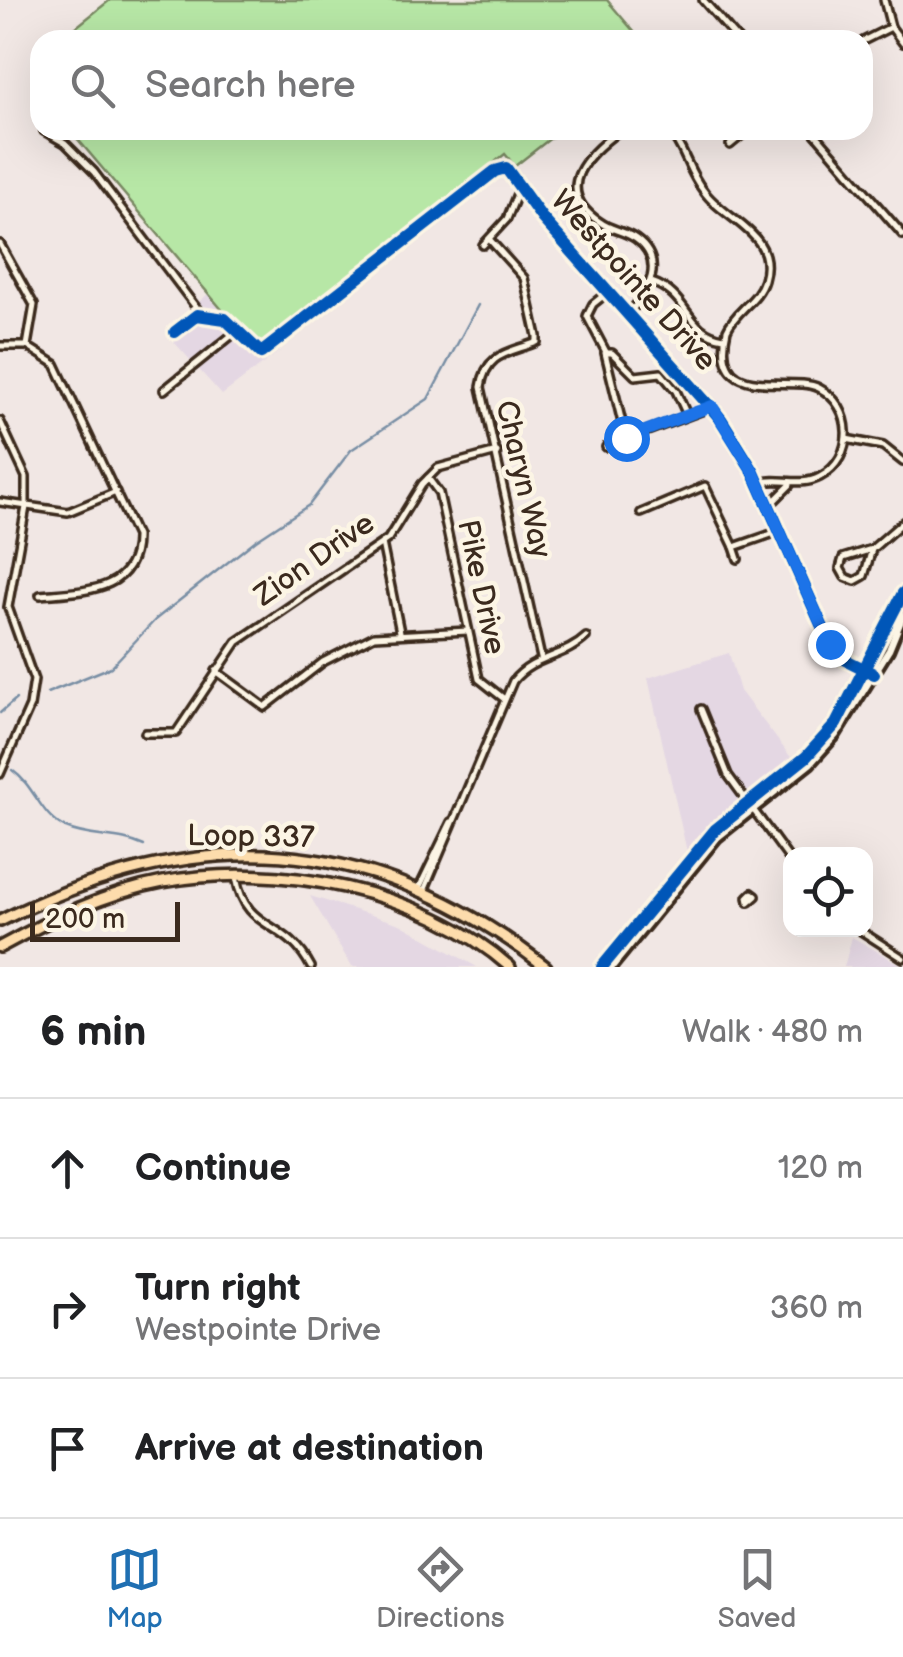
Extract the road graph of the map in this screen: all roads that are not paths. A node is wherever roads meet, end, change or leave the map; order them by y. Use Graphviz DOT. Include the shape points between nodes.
graph roads {
  1 [pos="702,0"];
  2 [pos="884,0"];
  3 [pos="891,26"];
  4 [pos="729,30"];
  5 [pos="873,36"];
  6 [pos="903,43"];
  7 [pos="60,140"];
  8 [pos="605,140"];
  9 [pos="677,140"];
  10 [pos="736,140"];
  11 [pos="821,140"];
  12 [pos="730,145"];
  13 [pos="519,188"];
  14 [pos="903,235"];
  15 [pos="490,240"];
  16 [pos="0,244"];
  17 [pos="483,245"];
  18 [pos="652,282"];
  19 [pos="608,292"];
  20 [pos="201,314"];
  21 [pos="628,314"];
  22 [pos="237,331"];
  23 [pos="176,332"];
  24 [pos="725,338"];
  25 [pos="0,346"];
  26 [pos="27,346"];
  27 [pos="606,352"];
  28 [pos="164,390"];
  29 [pos="712,406"];
  30 [pos="688,415"];
  31 [pos="0,421"];
  32 [pos="626,438"];
  33 [pos="846,439"];
  34 [pos="606,448"];
  35 [pos="497,452"];
  36 [pos="903,462"];
  37 [pos="428,478"];
  38 [pos="780,482"];
  39 [pos="759,484"];
  40 [pos="793,484"];
  41 [pos="784,491"];
  42 [pos="116,492"];
  43 [pos="0,502"];
  44 [pos="769,506"];
  45 [pos="26,507"];
  46 [pos="641,513"];
  47 [pos="903,522"];
  48 [pos="780,531"];
  49 [pos="382,543"];
  50 [pos="734,546"];
  51 [pos="872,549"];
  52 [pos="738,559"];
  53 [pos="903,593"];
  54 [pos="40,596"];
  55 [pos="903,616"];
  56 [pos="468,631"];
  57 [pos="400,632"];
  58 [pos="586,637"];
  59 [pos="541,658"];
  60 [pos="216,671"];
  61 [pos="870,673"];
  62 [pos="503,698"];
  63 [pos="701,709"];
  64 [pos="145,733"];
  65 [pos="0,774"];
  66 [pos="749,806"];
  67 [pos="783,851"];
  68 [pos="236,876"];
  69 [pos="421,890"];
  70 [pos="376,897"];
  71 [pos="0,924"];
  72 [pos="869,937"];
  73 [pos="0,944"];
  74 [pos="903,958"];
  75 [pos="311,967"];
  76 [pos="510,967"];
  77 [pos="518,967"];
  78 [pos="546,967"];
  79 [pos="602,967"];
  80 [pos="612,967"];
  1 -- 4 [label="street"];
  2 -- 3 [label="street"];
  3 -- 5 [label="street"];
  3 -- 6 [label="street"];
  7 -- 20 [label="street" via="94,172"];
  8 -- 18 [label="street" via="579,167 577,192 599,222 640,241 652,261"];
  9 -- 24 [label="street" via="704,193 750,230 765,257 763,283"];
  10 -- 12 [label="street"];
  11 -- 14 [label="street"];
  13 -- 15 [label="street"];
  13 -- 19 [label="street, Westpointe Drive"];
  13 -- 22 [label="street, Westpointe Drive" via="508,169 495,171 261,353"];
  15 -- 17 [label="street"];
  15 -- 35 [label="street, Charyn Way" via="524,278 537,342 502,352 484,372 481,394"];
  16 -- 26 [label="street" via="34,305"];
  18 -- 21 [label="street"];
  18 -- 24 [label="street" via="676,294 701,332"];
  19 -- 21 [label="street, Westpointe Drive"];
  19 -- 27 [label="street" via="587,316"];
  20 -- 22 [label="street, Westpointe Drive" via="220,317"];
  20 -- 23 [label="street"];
  21 -- 29 [label="street, Westpointe Drive"];
  22 -- 28 [label="street"];
  24 -- 33 [label="street" via="730,363 748,381 770,387 801,382 826,392 843,414"];
  25 -- 26 [label="street"];
  26 -- 42 [label="street" via="61,374"];
  27 -- 30 [label="street" via="636,376 661,373"];
  27 -- 32 [label="street"];
  29 -- 30 [label="street"];
  29 -- 39 [label="street, Westpointe Drive"];
  30 -- 32 [label="street"];
  31 -- 45 [label="street" via="24,470"];
  32 -- 34 [label="street"];
  33 -- 36 [label="street" via="883,446"];
  33 -- 40 [label="street" via="829,471"];
  35 -- 37 [label="street" via="442,466"];
  35 -- 59 [label="street, Charyn Way"];
  37 -- 49 [label="street, Zion Drive"];
  37 -- 56 [label="street, Pike Drive" via="439,494"];
  38 -- 39 [label="street"];
  38 -- 40 [label="street"];
  38 -- 41 [label="street"];
  39 -- 44 [label="street, Westpointe Drive"];
  40 -- 41 [label="street"];
  41 -- 44 [label="street"];
  42 -- 45 [label="street" via="68,512"];
  42 -- 54 [label="street" via="136,536 129,569 100,588"];
  43 -- 45 [label="street"];
  44 -- 48 [label="street, Westpointe Drive"];
  45 -- 65 [label="street" via="8,608 34,690"];
  46 -- 50 [label="street" via="706,486"];
  47 -- 51 [label="street"];
  48 -- 50 [label="street"];
  48 -- 61 [label="street, Westpointe Drive" via="830,644"];
  49 -- 57 [label="street"];
  49 -- 60 [label="street, Zion Drive" via="236,642"];
  50 -- 52 [label="street"];
  51 -- 51 [label="street" via="844,558 845,577 864,576"];
  53 -- 61 [label="street"];
  55 -- 61 [label="street"];
  56 -- 57 [label="street"];
  56 -- 62 [label="street, Pike Drive" via="479,679"];
  57 -- 60 [label="street" via="374,636 323,662 265,707"];
  58 -- 59 [label="street" via="575,648"];
  59 -- 62 [label="street" via="518,674"];
  60 -- 64 [label="street, Zion Drive" via="176,733"];
  61 -- 66 [label="street" via="836,736 810,764"];
  62 -- 69 [label="street"];
  63 -- 66 [label="street" via="715,750"];
  66 -- 67 [label="street"];
  66 -- 79 [label="street" via="709,837"];
  66 -- 80 [label="street"];
  68 -- 70 [label="main road, Loop 337"];
  68 -- 73 [label="main road, Loop 337" via="136,888"];
  68 -- 75 [label="street" via="246,908 291,937"];
  69 -- 71 [label="main road, Loop 337" via="313,858 240,854 106,874"];
  69 -- 78 [label="main road, Loop 337" via="485,921"];
  70 -- 76 [label="main road, Loop 337" via="434,920"];
  70 -- 77 [label="main road" via="431,913"];
  72 -- 74 [label="street"];
}
